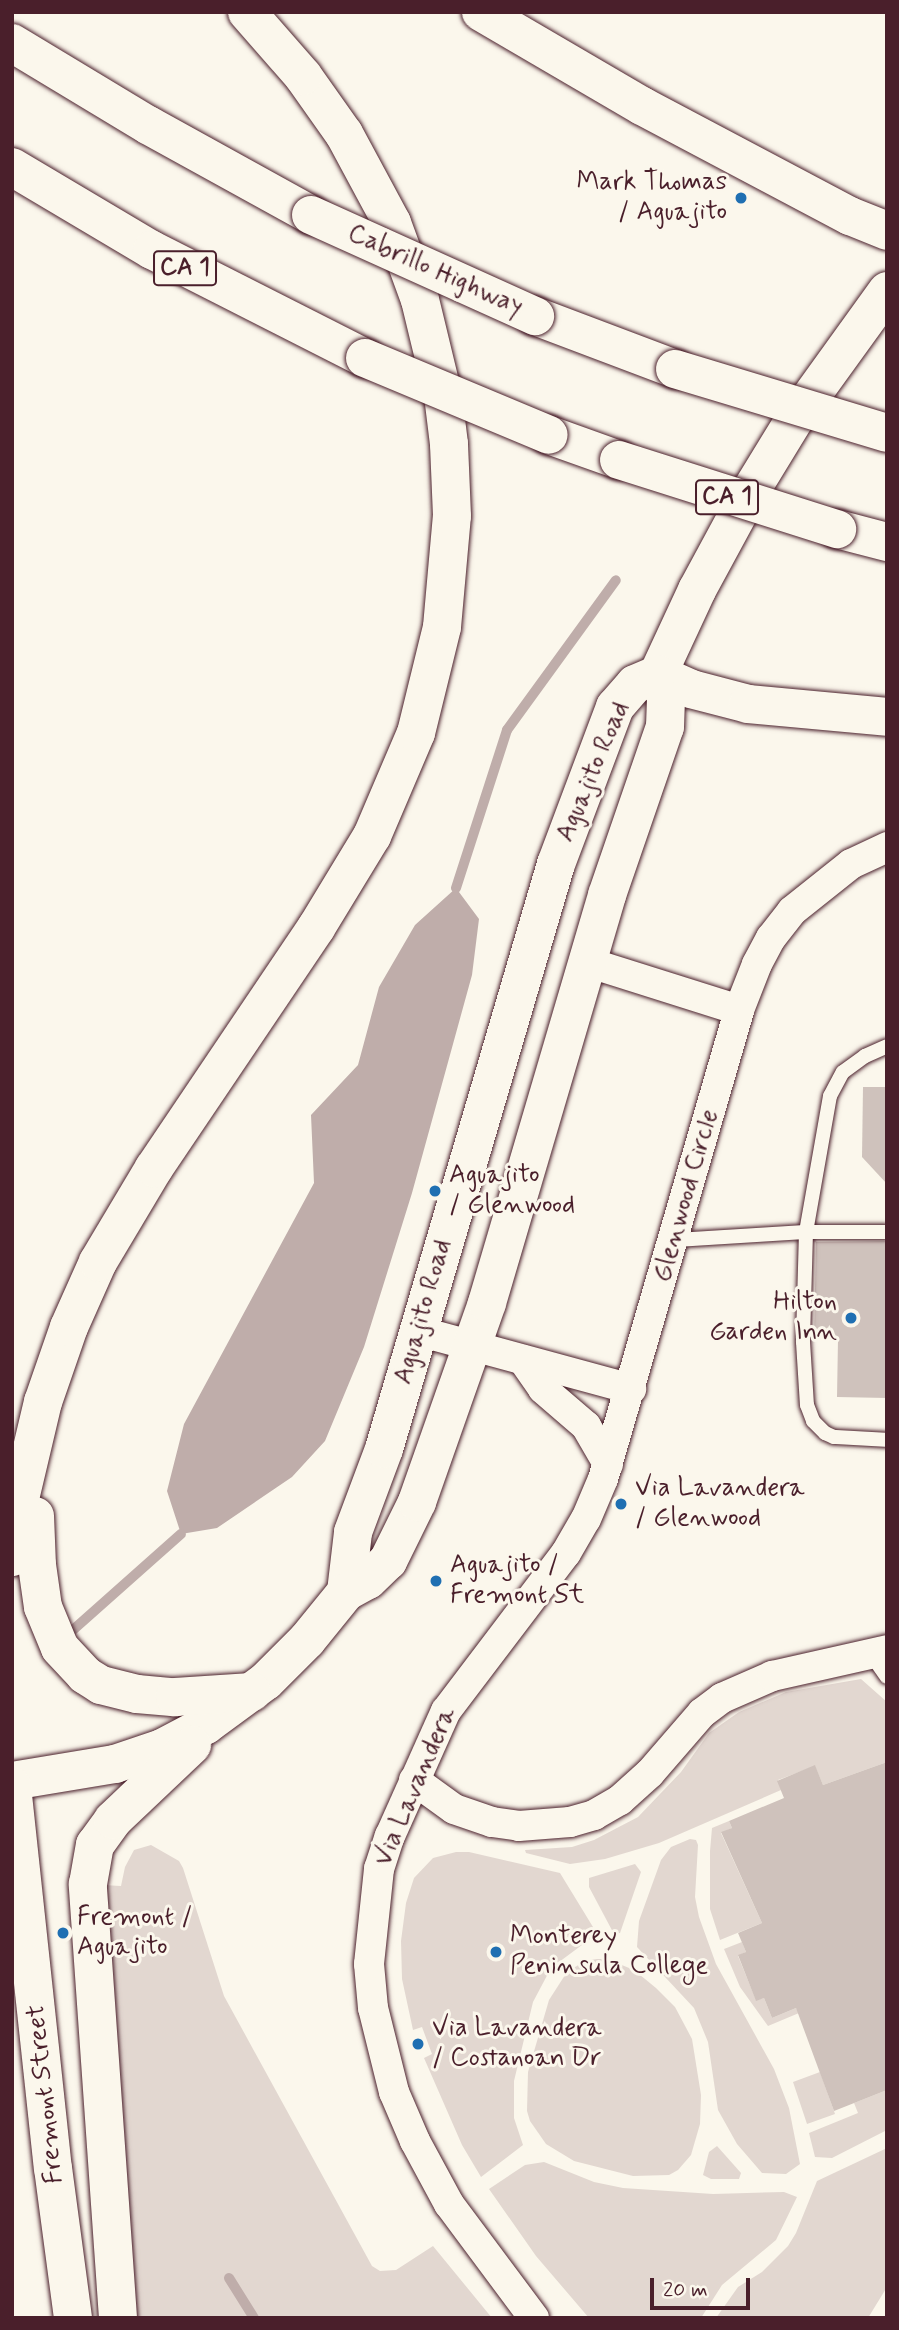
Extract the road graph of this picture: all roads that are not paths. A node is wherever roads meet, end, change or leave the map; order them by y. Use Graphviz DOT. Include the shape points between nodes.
graph roads {
  1 [pos="247,12"];
  2 [pos="481,12"];
  3 [pos="12,43"];
  4 [pos="12,167"];
  5 [pos="887,231"];
  6 [pos="887,291"];
  7 [pos="887,433"];
  8 [pos="887,542"];
  9 [pos="658,674"];
  10 [pos="887,717"];
  11 [pos="887,847"];
  12 [pos="587,962"];
  13 [pos="739,1010"];
  14 [pos="887,1046"];
  15 [pos="806,1231"];
  16 [pos="885,1232"];
  17 [pos="675,1240"];
  18 [pos="418,1331"];
  19 [pos="472,1347"];
  20 [pos="523,1360"];
  21 [pos="631,1389"];
  22 [pos="34,1434"];
  23 [pos="887,1440"];
  24 [pos="608,1464"];
  25 [pos="12,1557"];
  26 [pos="346,1592"];
  27 [pos="878,1651"];
  28 [pos="887,1678"];
  29 [pos="252,1692"];
  30 [pos="414,1780"];
  31 [pos="12,1783"];
  32 [pos="74,2318"];
  33 [pos="118,2318"];
  34 [pos="534,2318"];
  1 -- 22 [label="main road" via="303,76 337,124 381,200 406,257 433,349 449,444 452,516 442,627 416,733 372,836 116,1230 69,1327"];
  2 -- 5 [label="main road" via="652,111"];
  3 -- 7 [label="main road, Cabrillo Highway, bridge" via="311,215 468,287 604,344 743,392"];
  4 -- 8 [label="main road, CA 1, bridge" via="195,274 365,358 561,439 687,484"];
  6 -- 9 [label="main road" via="794,420 750,492"];
  9 -- 10 [label="main road" via="691,690 748,704"];
  9 -- 12 [label="main road, Aguajito Road" via="666,698 665,727"];
  9 -- 18 [label="main road, Aguajito Road" via="635,684 615,707 575,810"];
  11 -- 13 [label="street, Glenwood Circle" via="851,864 792,911 757,964"];
  12 -- 13 [label="street"];
  12 -- 19 [label="main road, Aguajito Road"];
  13 -- 17 [label="street, Glenwood Circle"];
  14 -- 15 [label="lane" via="843,1072 830,1096"];
  15 -- 16 [label="lane"];
  15 -- 17 [label="lane"];
  15 -- 23 [label="lane" via="803,1342 807,1405 813,1421 834,1437"];
  17 -- 21 [label="street, Glenwood Circle"];
  18 -- 19 [label="street"];
  18 -- 26 [label="main road, Aguajito Road" via="384,1449 353,1532"];
  19 -- 20 [label="street"];
  19 -- 26 [label="main road, Aguajito Road" via="406,1528 388,1561"];
  20 -- 21 [label="street"];
  20 -- 24 [label="street" via="543,1389 586,1426"];
  21 -- 24 [label="street, Via Lavandera"];
  22 -- 25 [label="main road"];
  22 -- 29 [label="main road" via="39,1587 49,1627 71,1664 102,1685 137,1695"];
  24 -- 30 [label="street, Via Lavandera" via="586,1519 566,1553 446,1711"];
  26 -- 29 [label="main road" via="296,1652"];
  27 -- 28 [label="lane"];
  27 -- 30 [label="street" via="772,1676 722,1698 702,1713 620,1800 570,1822 519,1826 479,1819 454,1809"];
  29 -- 31 [label="main road" via="206,1725 140,1757"];
  29 -- 33 [label="main road" via="136,1797 95,1845 88,1903"];
  30 -- 34 [label="street, Via Lavandera" via="379,1869 369,1964 373,2008 394,2092 437,2185"];
  31 -- 32 [label="main road, Fremont Street"];
}
